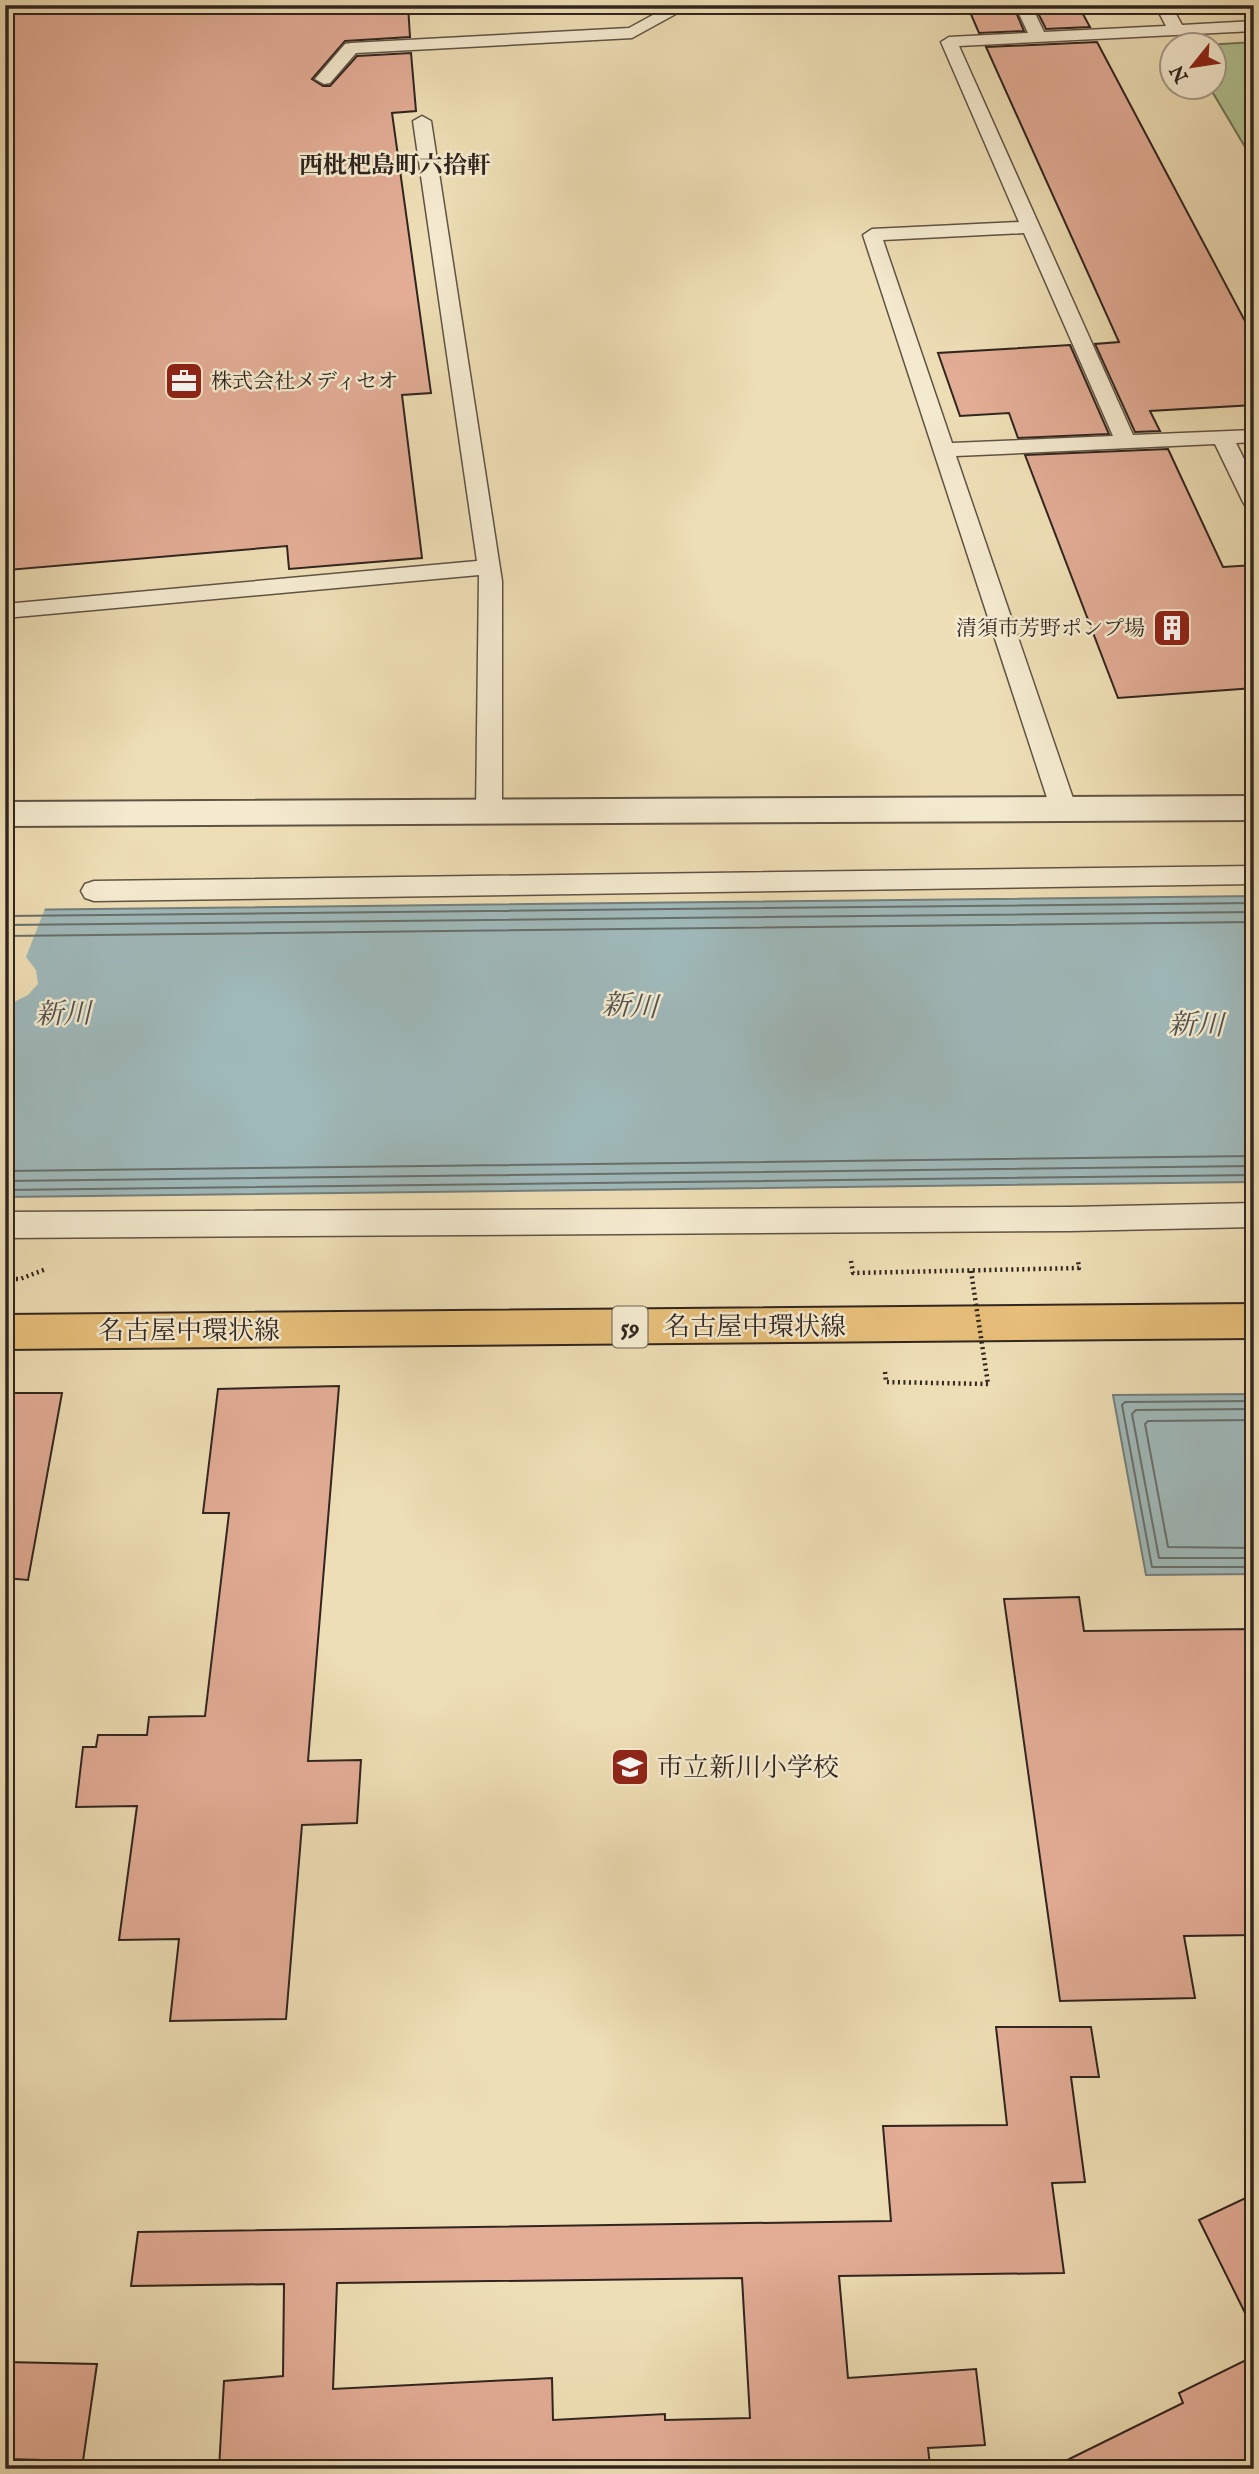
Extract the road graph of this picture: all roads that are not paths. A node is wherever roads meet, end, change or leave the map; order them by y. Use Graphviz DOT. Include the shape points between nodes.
graph roads {
  1 [pos="684,5"];
  2 [pos="1023,5"];
  3 [pos="1163,5"];
  4 [pos="1254,26"];
  5 [pos="1177,30"];
  6 [pos="1038,37"];
  7 [pos="324,79"];
  8 [pos="422,121"];
  9 [pos="1031,227"];
  10 [pos="1254,436"];
  11 [pos="1223,438"];
  12 [pos="1126,442"];
  13 [pos="944,450"];
  14 [pos="1254,502"];
  15 [pos="489,567"];
  16 [pos="5,611"];
  17 [pos="1254,808"];
  18 [pos="1064,810"];
  19 [pos="489,812"];
  20 [pos="5,814"];
  21 [pos="1254,874"];
  22 [pos="94,891"];
  23 [pos="1254,1215"];
  24 [pos="5,1225"];
  25 [pos="1254,1321"];
  26 [pos="5,1332"];
  1 -- 7 [label="lane" via="632,33 351,48"];
  2 -- 6 [label="lane"];
  3 -- 5 [label="lane"];
  4 -- 5 [label="lane"];
  5 -- 6 [label="lane"];
  6 -- 9 [label="lane" via="949,41"];
  8 -- 15 [label="lane"];
  9 -- 12 [label="lane"];
  9 -- 13 [label="lane" via="872,235"];
  10 -- 11 [label="lane"];
  11 -- 12 [label="lane"];
  11 -- 14 [label="lane"];
  12 -- 13 [label="lane"];
  13 -- 18 [label="lane"];
  15 -- 16 [label="lane"];
  15 -- 19 [label="lane"];
  17 -- 18 [label="street"];
  18 -- 19 [label="street"];
  19 -- 20 [label="street"];
  21 -- 22 [label="lane"];
  23 -- 24 [label="lane"];
  25 -- 26 [label="main road, 名古屋中環状線 / 59"];
}
